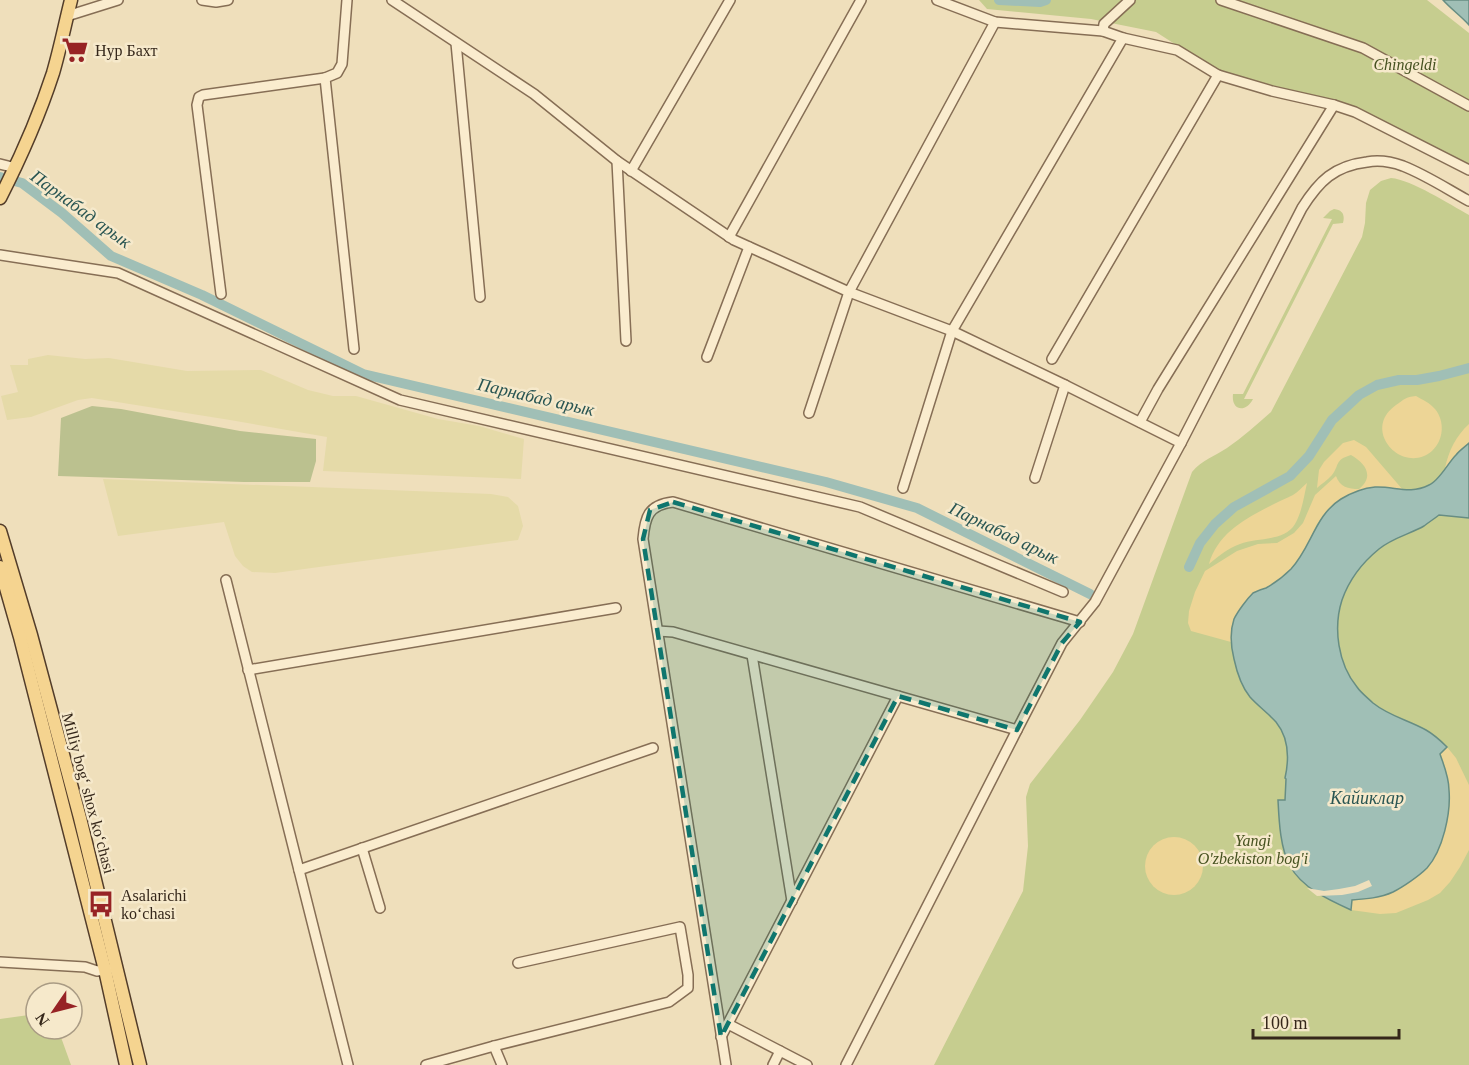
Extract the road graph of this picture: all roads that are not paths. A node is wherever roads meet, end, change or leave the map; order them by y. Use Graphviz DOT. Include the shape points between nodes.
graph roads {
  1 [pos="71,0"];
  2 [pos="118,0"];
  3 [pos="202,0"];
  4 [pos="228,0"];
  5 [pos="347,0"];
  6 [pos="392,0"];
  7 [pos="730,0"];
  8 [pos="861,0"];
  9 [pos="938,0"];
  10 [pos="1130,0"];
  11 [pos="1221,0"];
  12 [pos="67,16"];
  13 [pos="995,22"];
  14 [pos="1103,31"];
  15 [pos="1123,38"];
  16 [pos="456,43"];
  17 [pos="1218,75"];
  18 [pos="326,78"];
  19 [pos="1334,105"];
  20 [pos="1469,106"];
  21 [pos="617,161"];
  22 [pos="0,164"];
  23 [pos="16,168"];
  24 [pos="1467,169"];
  25 [pos="631,171"];
  26 [pos="1469,180"];
  27 [pos="0,198"];
  28 [pos="1469,201"];
  29 [pos="729,237"];
  30 [pos="749,247"];
  31 [pos="0,255"];
  32 [pos="849,292"];
  33 [pos="221,294"];
  34 [pos="480,297"];
  35 [pos="952,331"];
  36 [pos="626,341"];
  37 [pos="354,349"];
  38 [pos="707,357"];
  39 [pos="1052,358"];
  40 [pos="1065,386"];
  41 [pos="809,413"];
  42 [pos="1140,422"];
  43 [pos="1181,443"];
  44 [pos="1035,478"];
  45 [pos="903,488"];
  46 [pos="0,531"];
  47 [pos="0,567"];
  48 [pos="226,580"];
  49 [pos="1063,592"];
  50 [pos="616,608"];
  51 [pos="1080,622"];
  52 [pos="658,631"];
  53 [pos="752,655"];
  54 [pos="248,670"];
  55 [pos="898,696"];
  56 [pos="1017,730"];
  57 [pos="653,748"];
  58 [pos="80,818"];
  59 [pos="67,821"];
  60 [pos="362,848"];
  61 [pos="299,870"];
  62 [pos="792,901"];
  63 [pos="380,908"];
  64 [pos="0,962"];
  65 [pos="518,963"];
  66 [pos="111,968"];
  67 [pos="728,1024"];
  68 [pos="721,1037"];
  69 [pos="494,1046"];
  70 [pos="780,1052"];
  71 [pos="126,1065"];
  72 [pos="140,1065"];
  73 [pos="348,1065"];
  74 [pos="426,1065"];
  75 [pos="502,1065"];
  76 [pos="726,1065"];
  77 [pos="773,1065"];
  78 [pos="807,1065"];
  79 [pos="846,1065"];
  1 -- 12 [label="main road"];
  2 -- 12 [label="street"];
  3 -- 4 [label="street"];
  5 -- 18 [label="street" via="342,64 337,73"];
  6 -- 16 [label="street"];
  7 -- 25 [label="street"];
  8 -- 29 [label="street"];
  9 -- 13 [label="street"];
  10 -- 14 [label="street" via="1104,24"];
  11 -- 20 [label="street" via="1363,48"];
  12 -- 23 [label="main road" via="53,71"];
  13 -- 14 [label="street"];
  13 -- 32 [label="street"];
  14 -- 15 [label="street"];
  15 -- 17 [label="street" via="1177,50"];
  15 -- 35 [label="street"];
  16 -- 21 [label="street" via="534,94"];
  16 -- 34 [label="street"];
  17 -- 19 [label="street"];
  17 -- 39 [label="street"];
  18 -- 33 [label="street" via="199,97"];
  18 -- 37 [label="street"];
  19 -- 24 [label="street" via="1364,116"];
  19 -- 42 [label="street"];
  21 -- 25 [label="street"];
  21 -- 36 [label="street"];
  22 -- 23 [label="street"];
  23 -- 27 [label="main road"];
  24 -- 26 [label="street"];
  25 -- 29 [label="street"];
  28 -- 43 [label="street" via="1401,165 1376,160 1351,164 1326,178 1302,208"];
  29 -- 30 [label="street"];
  30 -- 32 [label="street"];
  30 -- 38 [label="street"];
  31 -- 49 [label="street" via="118,273 400,400 860,507"];
  32 -- 35 [label="street"];
  32 -- 41 [label="street"];
  35 -- 40 [label="street"];
  35 -- 45 [label="street"];
  40 -- 42 [label="street"];
  40 -- 44 [label="street"];
  42 -- 43 [label="street"];
  43 -- 51 [label="street" via="1095,602"];
  46 -- 58 [label="main road, Milliy bog‘ shox ko‘chasi"];
  47 -- 59 [label="main road, Milliy bog‘ shox ko‘chasi"];
  48 -- 54 [label="street"];
  50 -- 54 [label="street"];
  51 -- 52 [label="street" via="673,502 650,510 643,539"];
  51 -- 56 [label="street" via="1062,643"];
  52 -- 53 [label="street"];
  52 -- 68 [label="street"];
  53 -- 55 [label="street"];
  53 -- 62 [label="street"];
  54 -- 61 [label="street"];
  55 -- 56 [label="street"];
  55 -- 62 [label="street"];
  56 -- 79 [label="street"];
  57 -- 60 [label="street"];
  58 -- 59 [label="main road"];
  58 -- 66 [label="main road, Milliy bog‘ shox ko‘chasi"];
  59 -- 66 [label="main road, Milliy bog‘ shox ko‘chasi"];
  60 -- 61 [label="street"];
  60 -- 63 [label="street"];
  61 -- 73 [label="street"];
  62 -- 67 [label="street"];
  64 -- 66 [label="street" via="97,971"];
  65 -- 69 [label="street" via="680,927 687,988 669,1002"];
  66 -- 71 [label="main road, Milliy bog‘ shox ko‘chasi"];
  66 -- 72 [label="main road, Milliy bog‘ shox ko‘chasi"];
  67 -- 68 [label="street"];
  67 -- 70 [label="street"];
  68 -- 76 [label="street"];
  69 -- 74 [label="street"];
  69 -- 75 [label="street"];
  70 -- 77 [label="street"];
  70 -- 78 [label="street"];
}
